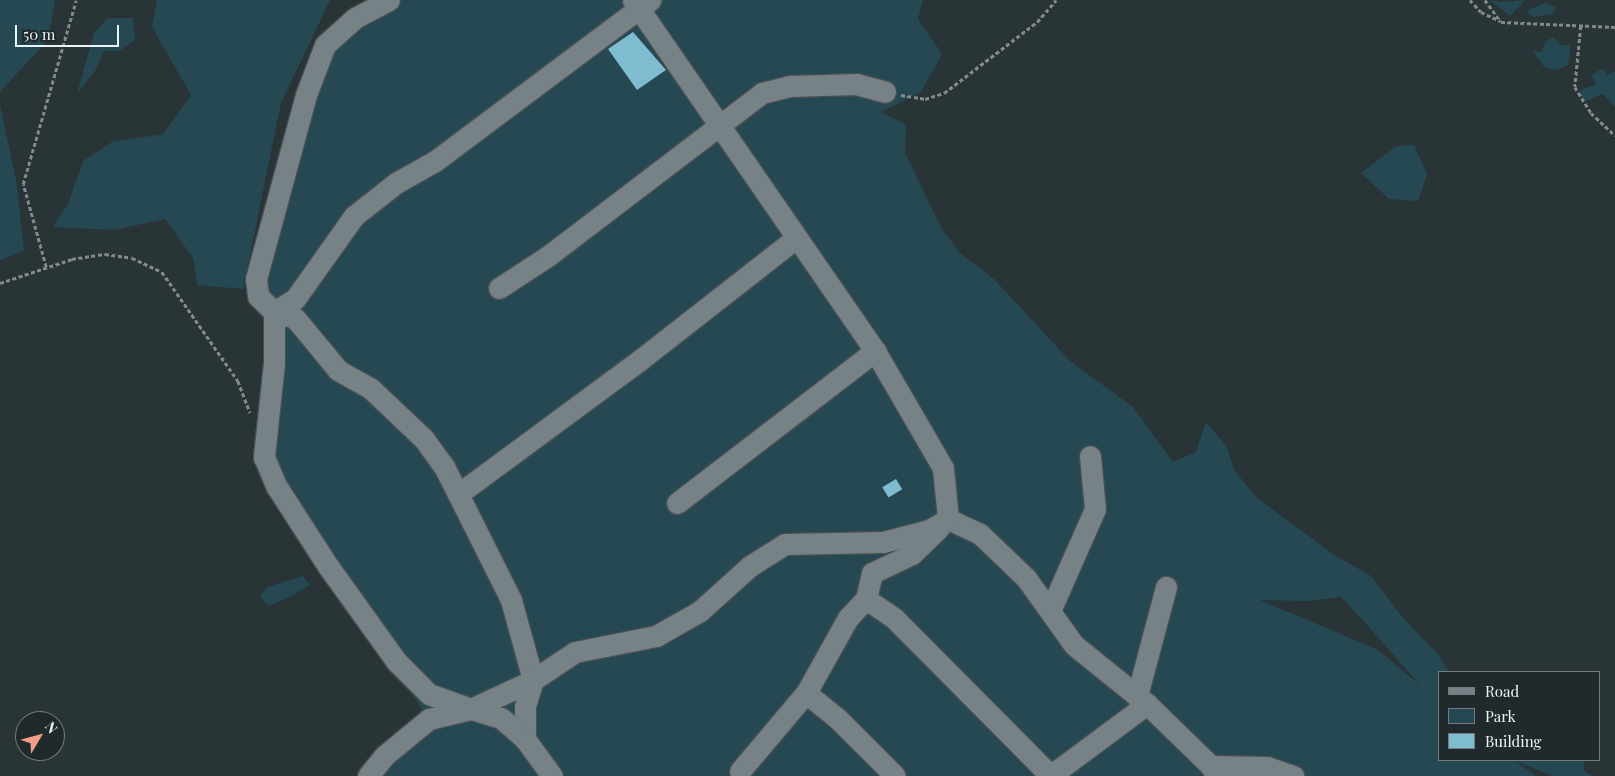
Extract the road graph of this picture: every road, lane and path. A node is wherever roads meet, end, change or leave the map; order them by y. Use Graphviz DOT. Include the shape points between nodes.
graph roads {
  1 [pos="76,0"];
  2 [pos="389,0"];
  3 [pos="1056,0"];
  4 [pos="1470,0"];
  5 [pos="1485,0"];
  6 [pos="641,3"];
  7 [pos="1501,22"];
  8 [pos="1581,26"];
  9 [pos="1615,27"];
  10 [pos="884,92"];
  11 [pos="716,124"];
  12 [pos="1615,135"];
  13 [pos="796,238"];
  14 [pos="46,266"];
  15 [pos="0,284"];
  16 [pos="499,288"];
  17 [pos="274,312"];
  18 [pos="875,351"];
  19 [pos="251,414"];
  20 [pos="1090,456"];
  21 [pos="458,494"];
  22 [pos="677,503"];
  23 [pos="948,519"];
  24 [pos="1166,587"];
  25 [pos="866,599"];
  26 [pos="1050,612"];
  27 [pos="533,680"];
  28 [pos="806,693"];
  29 [pos="1142,700"];
  30 [pos="471,709"];
  31 [pos="526,739"];
  32 [pos="1214,771"];
  33 [pos="737,774"];
  34 [pos="368,776"];
  35 [pos="552,776"];
  36 [pos="894,776"];
  37 [pos="1051,776"];
  38 [pos="1293,776"];
  1 -- 14 [label="path" via="23,184"];
  2 -- 17 [label="lane" via="355,18 325,45 306,95 256,279 258,296"];
  3 -- 10 [label="path" via="1037,22 944,93 925,100"];
  4 -- 7 [label="path" via="1481,12"];
  5 -- 7 [label="path"];
  6 -- 11 [label="lane"];
  6 -- 17 [label="lane" via="436,161 396,182 354,216 328,257 294,299"];
  7 -- 8 [label="path"];
  8 -- 9 [label="path"];
  8 -- 12 [label="path" via="1575,87 1591,113"];
  10 -- 11 [label="lane" via="856,84 791,86 762,93"];
  11 -- 13 [label="lane"];
  11 -- 16 [label="lane" via="548,256"];
  13 -- 18 [label="lane"];
  13 -- 21 [label="lane" via="640,360"];
  14 -- 15 [label="path"];
  14 -- 19 [label="path" via="105,254 132,258 162,272 238,381"];
  17 -- 21 [label="lane" via="296,318 338,370 370,388 424,439 446,468"];
  17 -- 30 [label="lane" via="274,363 264,457 277,487 328,566 397,662 429,694"];
  18 -- 22 [label="lane"];
  18 -- 23 [label="lane" via="943,468"];
  20 -- 26 [label="lane" via="1095,509"];
  21 -- 27 [label="lane" via="511,600"];
  23 -- 25 [label="lane" via="912,554 872,572"];
  23 -- 26 [label="lane" via="980,534 1026,578"];
  23 -- 27 [label="lane" via="929,530 884,542 785,544 750,566 700,611 656,636 574,652"];
  24 -- 29 [label="lane"];
  25 -- 28 [label="lane" via="848,618"];
  25 -- 37 [label="lane" via="894,618"];
  26 -- 29 [label="lane" via="1074,645"];
  27 -- 30 [label="lane"];
  27 -- 31 [label="lane" via="525,707"];
  28 -- 33 [label="lane"];
  28 -- 36 [label="lane" via="836,717"];
  29 -- 32 [label="lane"];
  29 -- 37 [label="lane"];
  30 -- 31 [label="lane" via="501,718"];
  30 -- 34 [label="lane" via="429,719 384,756"];
  31 -- 35 [label="lane"];
  32 -- 38 [label="lane" via="1266,767"];
}
